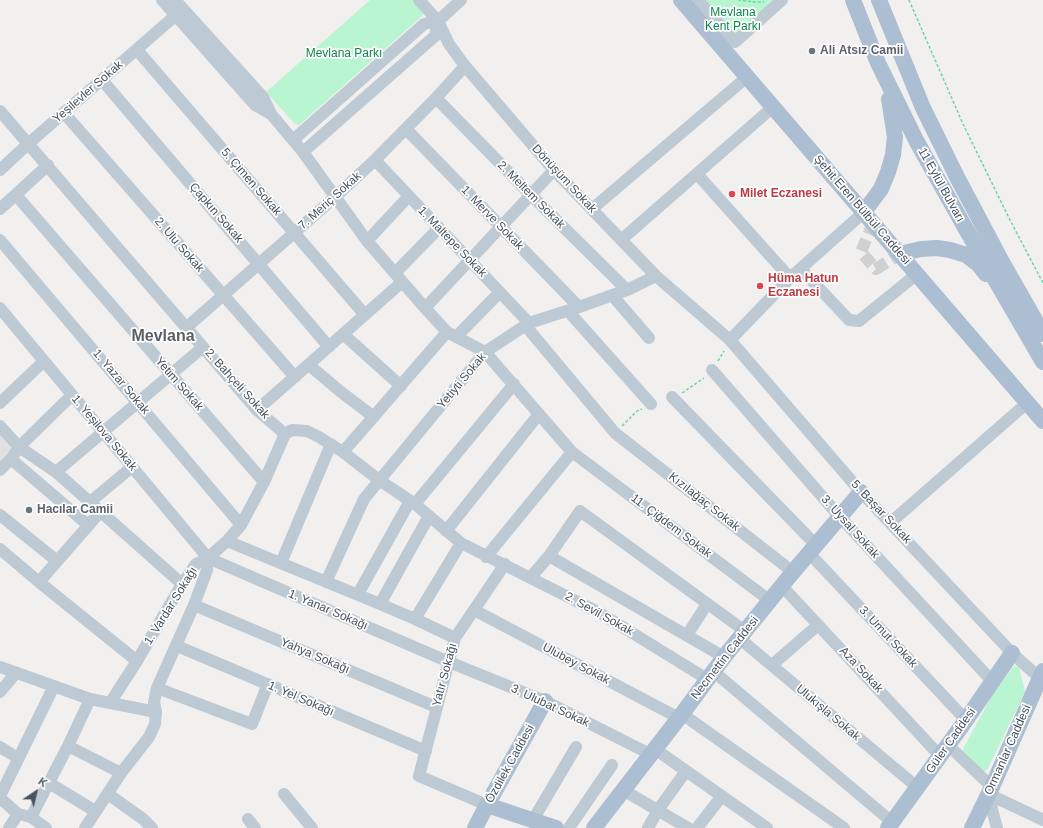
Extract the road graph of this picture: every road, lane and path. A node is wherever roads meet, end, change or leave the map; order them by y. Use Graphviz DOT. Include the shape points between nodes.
graph roads {
  1 [pos="162,0"];
  2 [pos="419,0"];
  3 [pos="461,0"];
  4 [pos="681,0"];
  5 [pos="698,0"];
  6 [pos="738,0"];
  7 [pos="782,0"];
  8 [pos="853,0"];
  9 [pos="879,0"];
  10 [pos="909,0"];
  11 [pos="766,2"];
  12 [pos="178,8"];
  13 [pos="438,21"];
  14 [pos="137,50"];
  15 [pos="878,63"];
  16 [pos="465,66"];
  17 [pos="747,78"];
  18 [pos="102,80"];
  19 [pos="436,98"];
  20 [pos="773,107"];
  21 [pos="0,111"];
  22 [pos="64,113"];
  23 [pos="406,129"];
  24 [pos="293,140"];
  25 [pos="29,143"];
  26 [pos="303,152"];
  27 [pos="375,160"];
  28 [pos="48,165"];
  29 [pos="0,170"];
  30 [pos="554,170"];
  31 [pos="697,174"];
  32 [pos="16,195"];
  33 [pos="531,195"];
  34 [pos="409,196"];
  35 [pos="335,197"];
  36 [pos="0,209"];
  37 [pos="592,209"];
  38 [pos="864,212"];
  39 [pos="501,227"];
  40 [pos="439,228"];
  41 [pos="295,232"];
  42 [pos="0,240"];
  43 [pos="621,240"];
  44 [pos="367,241"];
  45 [pos="900,254"];
  46 [pos="470,260"];
  47 [pos="259,264"];
  48 [pos="801,269"];
  49 [pos="917,274"];
  50 [pos="656,276"];
  51 [pos="398,278"];
  52 [pos="790,278"];
  53 [pos="1043,283"];
  54 [pos="627,290"];
  55 [pos="500,292"];
  56 [pos="223,295"];
  57 [pos="612,295"];
  58 [pos="1007,299"];
  59 [pos="0,308"];
  60 [pos="425,308"];
  61 [pos="573,309"];
  62 [pos="365,315"];
  63 [pos="527,324"];
  64 [pos="187,327"];
  65 [pos="343,334"];
  66 [pos="1043,334"];
  67 [pos="452,335"];
  68 [pos="649,338"];
  69 [pos="730,340"];
  70 [pos="203,347"];
  71 [pos="329,347"];
  72 [pos="485,352"];
  73 [pos="44,361"];
  74 [pos="1043,362"];
  75 [pos="309,365"];
  76 [pos="712,370"];
  77 [pos="171,375"];
  78 [pos="294,377"];
  79 [pos="514,384"];
  80 [pos="401,386"];
  81 [pos="72,395"];
  82 [pos="672,397"];
  83 [pos="138,402"];
  84 [pos="0,403"];
  85 [pos="1028,403"];
  86 [pos="651,404"];
  87 [pos="257,410"];
  88 [pos="539,414"];
  89 [pos="374,417"];
  90 [pos="1043,421"];
  91 [pos="0,426"];
  92 [pos="103,432"];
  93 [pos="285,434"];
  94 [pos="331,444"];
  95 [pos="19,447"];
  96 [pos="344,452"];
  97 [pos="572,452"];
  98 [pos="11,459"];
  99 [pos="132,467"];
  100 [pos="0,470"];
  101 [pos="56,472"];
  102 [pos="379,480"];
  103 [pos="264,482"];
  104 [pos="861,492"];
  105 [pos="90,502"];
  106 [pos="412,502"];
  107 [pos="101,511"];
  108 [pos="0,515"];
  109 [pos="429,516"];
  110 [pos="840,517"];
  111 [pos="890,523"];
  112 [pos="88,525"];
  113 [pos="241,525"];
  114 [pos="446,531"];
  115 [pos="227,541"];
  116 [pos="460,543"];
  117 [pos="0,548"];
  118 [pos="812,549"];
  119 [pos="549,556"];
  120 [pos="486,557"];
  121 [pos="208,558"];
  122 [pos="57,561"];
  123 [pos="282,563"];
  124 [pos="505,564"];
  125 [pos="793,572"];
  126 [pos="531,577"];
  127 [pos="39,582"];
  128 [pos="326,582"];
  129 [pos="182,584"];
  130 [pos="781,585"];
  131 [pos="358,594"];
  132 [pos="769,600"];
  133 [pos="380,604"];
  134 [pos="707,604"];
  135 [pos="194,605"];
  136 [pos="474,610"];
  137 [pos="415,619"];
  138 [pos="818,625"];
  139 [pos="686,635"];
  140 [pos="742,635"];
  141 [pos="455,638"];
  142 [pos="177,646"];
  143 [pos="1012,653"];
  144 [pos="724,657"];
  145 [pos="137,661"];
  146 [pos="449,662"];
  147 [pos="772,666"];
  148 [pos="0,668"];
  149 [pos="16,673"];
  150 [pos="710,675"];
  151 [pos="1042,676"];
  152 [pos="992,681"];
  153 [pos="268,684"];
  154 [pos="54,686"];
  155 [pos="157,688"];
  156 [pos="0,692"];
  157 [pos="90,699"];
  158 [pos="545,701"];
  159 [pos="110,703"];
  160 [pos="436,707"];
  161 [pos="156,712"];
  162 [pos="680,716"];
  163 [pos="966,720"];
  164 [pos="68,746"];
  165 [pos="0,747"];
  166 [pos="576,747"];
  167 [pos="944,750"];
  168 [pos="426,751"];
  169 [pos="652,752"];
  170 [pos="18,758"];
  171 [pos="612,764"];
  172 [pos="686,771"];
  173 [pos="121,773"];
  174 [pos="49,782"];
  175 [pos="917,787"];
  176 [pos="623,790"];
  177 [pos="990,790"];
  178 [pos="108,794"];
  179 [pos="284,794"];
  180 [pos="722,796"];
  181 [pos="0,797"];
  182 [pos="487,804"];
  183 [pos="658,810"];
  184 [pos="95,812"];
  185 [pos="18,814"];
  186 [pos="31,817"];
  187 [pos="533,820"];
  188 [pos="1043,820"];
  189 [pos="0,821"];
  190 [pos="890,825"];
  191 [pos="10,828"];
  192 [pos="46,828"];
  193 [pos="85,828"];
  194 [pos="152,828"];
  195 [pos="312,828"];
  196 [pos="475,828"];
  197 [pos="556,828"];
  198 [pos="569,828"];
  199 [pos="594,828"];
  200 [pos="648,828"];
  201 [pos="688,828"];
  202 [pos="697,828"];
  203 [pos="767,828"];
  204 [pos="844,828"];
  205 [pos="972,828"];
  206 [pos="997,828"];
  1 -- 12 [label="street"];
  2 -- 13 [label="street, Dönüşüm Sokak"];
  3 -- 13 [label="street"];
  4 -- 17 [label="main road, Şehit Eren Bülbül Caddesi"];
  5 -- 7 [label="street" via="735,42"];
  6 -- 11 [label="path"];
  8 -- 15 [label="main road, 11 Eylül Bulvarı"];
  9 -- 66 [label="main road, 11 Eylül Bulvarı" via="923,108 1002,262"];
  10 -- 53 [label="path" via="963,124"];
  12 -- 14 [label="street, Yeşilevler Sokak"];
  12 -- 24 [label="street" via="263,98 271,114"];
  13 -- 16 [label="street, Dönüşüm Sokak" via="449,44"];
  13 -- 24 [label="street" via="424,24"];
  13 -- 26 [label="street" via="435,36"];
  14 -- 18 [label="street, Yeşilevler Sokak"];
  14 -- 41 [label="street, 5. Çimen Sokak"];
  15 -- 38 [label="main road" via="891,105 896,137 893,155 881,189"];
  15 -- 58 [label="main road, 11 Eylül Bulvarı" via="917,142"];
  16 -- 19 [label="street, 7. Meriç Sokak"];
  16 -- 30 [label="street, Dönüşüm Sokak"];
  17 -- 20 [label="main road, Şehit Eren Bülbül Caddesi"];
  17 -- 37 [label="street"];
  18 -- 22 [label="street, Yeşilevler Sokak"];
  18 -- 47 [label="street, Çapkın Sokak"];
  19 -- 23 [label="street, 7. Meriç Sokak"];
  19 -- 33 [label="street, 2. Meltem Sokak"];
  20 -- 31 [label="street"];
  20 -- 38 [label="main road, Şehit Eren Bülbül Caddesi"];
  21 -- 25 [label="street, 2. Bahçeli Sokak"];
  22 -- 25 [label="street, Yeşilevler Sokak"];
  22 -- 56 [label="street, 2. Ulu Sokak"];
  23 -- 27 [label="street, 7. Meriç Sokak"];
  23 -- 39 [label="street, 1. Merve Sokak"];
  24 -- 26 [label="street"];
  25 -- 28 [label="street, 2. Bahçeli Sokak"];
  25 -- 29 [label="street, Yeşilevler Sokak"];
  26 -- 35 [label="street"];
  27 -- 34 [label="street, 1. Maltepe Sokak"];
  27 -- 35 [label="street, 7. Meriç Sokak"];
  28 -- 32 [label="street"];
  28 -- 64 [label="street, 2. Bahçeli Sokak"];
  30 -- 33 [label="street"];
  30 -- 37 [label="street, Dönüşüm Sokak"];
  31 -- 43 [label="street"];
  31 -- 52 [label="street"];
  32 -- 36 [label="street"];
  32 -- 77 [label="street, Yetim Sokak"];
  33 -- 39 [label="street"];
  33 -- 54 [label="street, 2. Meltem Sokak"];
  34 -- 40 [label="street, 1. Maltepe Sokak"];
  34 -- 44 [label="street"];
  35 -- 41 [label="street, 7. Meriç Sokak"];
  35 -- 44 [label="street"];
  37 -- 43 [label="street, Dönüşüm Sokak"];
  38 -- 45 [label="main road, Şehit Eren Bülbül Caddesi"];
  38 -- 48 [label="street"];
  39 -- 46 [label="street"];
  39 -- 61 [label="street, 1. Merve Sokak"];
  40 -- 46 [label="street, 1. Maltepe Sokak"];
  40 -- 51 [label="street"];
  41 -- 47 [label="street, 7. Meriç Sokak"];
  41 -- 62 [label="street, 5. Çimen Sokak"];
  42 -- 83 [label="street, 1. Yazar Sokak"];
  43 -- 50 [label="street, Dönüşüm Sokak"];
  44 -- 51 [label="street"];
  45 -- 49 [label="main road, Şehit Eren Bülbül Caddesi"];
  45 -- 58 [label="main road" via="937,248 966,255 979,265"];
  46 -- 55 [label="street, 1. Maltepe Sokak"];
  46 -- 60 [label="street"];
  47 -- 56 [label="street, 7. Meriç Sokak"];
  47 -- 71 [label="street, Çapkın Sokak"];
  48 -- 49 [label="street" via="850,320 859,321"];
  48 -- 52 [label="street"];
  49 -- 85 [label="main road, Şehit Eren Bülbül Caddesi"];
  50 -- 54 [label="street, Yetiyti Sokak"];
  50 -- 69 [label="street, Dönüşüm Sokak"];
  51 -- 60 [label="street"];
  51 -- 62 [label="street"];
  52 -- 69 [label="street"];
  54 -- 57 [label="street, Yetiyti Sokak"];
  55 -- 63 [label="street, 1. Maltepe Sokak"];
  55 -- 67 [label="street"];
  56 -- 64 [label="street, 7. Meriç Sokak"];
  56 -- 78 [label="street, 2. Ulu Sokak"];
  57 -- 61 [label="street, Yetiyti Sokak"];
  57 -- 68 [label="street"];
  58 -- 74 [label="main road, 11 Eylül Bulvarı"];
  59 -- 73 [label="street, 1. Yeşilova Sokak"];
  60 -- 67 [label="street"];
  61 -- 63 [label="street, Yetiyti Sokak"];
  61 -- 86 [label="street, 1. Merve Sokak"];
  62 -- 65 [label="street"];
  63 -- 72 [label="street, Yetiyti Sokak"];
  63 -- 125 [label="street, Kızılağaç Sokak" via="615,433"];
  64 -- 70 [label="street, 2. Bahçeli Sokak"];
  65 -- 71 [label="street"];
  65 -- 80 [label="street"];
  67 -- 72 [label="street"];
  67 -- 80 [label="street"];
  69 -- 104 [label="street, 5. Başar Sokak"];
  70 -- 77 [label="street"];
  70 -- 87 [label="street, 2. Bahçeli Sokak"];
  71 -- 75 [label="street"];
  72 -- 79 [label="street, 11. Çiğdem Sokak"];
  72 -- 102 [label="street, Yetiyti Sokak"];
  73 -- 81 [label="street, 1. Yeşilova Sokak"];
  73 -- 84 [label="street"];
  75 -- 78 [label="street"];
  75 -- 89 [label="street"];
  76 -- 110 [label="street, 3. Uysal Sokak"];
  77 -- 83 [label="street"];
  77 -- 103 [label="street, Yetim Sokak"];
  78 -- 87 [label="street"];
  79 -- 88 [label="street, 11. Çiğdem Sokak"];
  79 -- 106 [label="street"];
  80 -- 89 [label="street"];
  81 -- 92 [label="street, 1. Yeşilova Sokak"];
  81 -- 95 [label="street"];
  82 -- 118 [label="street, 3. Umut Sokak"];
  83 -- 92 [label="street"];
  83 -- 113 [label="street, 1. Yazar Sokak"];
  85 -- 90 [label="main road, Şehit Eren Bülbül Caddesi"];
  85 -- 111 [label="street"];
  87 -- 93 [label="street, 2. Bahçeli Sokak"];
  88 -- 97 [label="street, 11. Çiğdem Sokak"];
  88 -- 114 [label="street"];
  89 -- 96 [label="street"];
  91 -- 95 [label="street"];
  92 -- 99 [label="street, 1. Yeşilova Sokak"];
  92 -- 101 [label="street"];
  93 -- 94 [label="street" via="292,430 307,431"];
  93 -- 103 [label="street, 1. Vardar Sokağı"];
  94 -- 96 [label="street"];
  94 -- 123 [label="street"];
  95 -- 98 [label="street"];
  95 -- 101 [label="street"];
  96 -- 102 [label="street"];
  97 -- 120 [label="street"];
  97 -- 132 [label="street, 11. Çiğdem Sokak"];
  98 -- 100 [label="street"];
  98 -- 112 [label="street"];
  99 -- 105 [label="street"];
  99 -- 121 [label="street, 1. Yeşilova Sokak"];
  101 -- 105 [label="street"];
  102 -- 106 [label="street"];
  102 -- 128 [label="street, Yetiyti Sokak" via="364,498"];
  103 -- 113 [label="street, 1. Vardar Sokağı"];
  104 -- 110 [label="main road, Necmettin Caddesi"];
  104 -- 111 [label="street, 5. Başar Sokak"];
  105 -- 107 [label="street"];
  106 -- 109 [label="street"];
  106 -- 131 [label="street"];
  107 -- 112 [label="street"];
  107 -- 129 [label="street"];
  108 -- 122 [label="street"];
  109 -- 114 [label="street"];
  109 -- 133 [label="street"];
  110 -- 118 [label="main road, Necmettin Caddesi"];
  110 -- 152 [label="street, 3. Uysal Sokak"];
  111 -- 143 [label="street, 5. Başar Sokak"];
  112 -- 122 [label="street"];
  113 -- 115 [label="street, 1. Vardar Sokağı"];
  114 -- 116 [label="street"];
  115 -- 121 [label="street, 1. Vardar Sokağı"];
  115 -- 123 [label="street"];
  116 -- 120 [label="street"];
  116 -- 137 [label="street"];
  117 -- 127 [label="street"];
  118 -- 125 [label="main road, Necmettin Caddesi"];
  118 -- 163 [label="street, 3. Umut Sokak"];
  119 -- 126 [label="street"];
  119 -- 134 [label="street, Ulukışla Sokak" via="580,511"];
  119 -- 139 [label="street"];
  120 -- 124 [label="street, 2. Sevil Sokak"];
  121 -- 129 [label="street, 1. Vardar Sokağı" via="196,564"];
  121 -- 135 [label="street" via="207,570"];
  121 -- 146 [label="street, 1. Yanar Sokağı"];
  122 -- 127 [label="street"];
  123 -- 128 [label="street"];
  124 -- 126 [label="street, 2. Sevil Sokak"];
  124 -- 136 [label="street, Yatır Sokağı"];
  125 -- 130 [label="main road, Necmettin Caddesi"];
  126 -- 150 [label="street, 2. Sevil Sokak"];
  127 -- 145 [label="street"];
  128 -- 131 [label="street"];
  129 -- 145 [label="street, 1. Vardar Sokağı"];
  130 -- 132 [label="main road, Necmettin Caddesi"];
  130 -- 138 [label="street, Aza Sokak"];
  131 -- 133 [label="street"];
  132 -- 140 [label="main road, Necmettin Caddesi"];
  133 -- 137 [label="street"];
  134 -- 139 [label="street"];
  134 -- 140 [label="street, Ulukışla Sokak"];
  135 -- 142 [label="street"];
  135 -- 160 [label="street, Yahya Sokağı"];
  136 -- 141 [label="street, Yatır Sokağı"];
  136 -- 162 [label="street, Ulubey Sokak"];
  137 -- 141 [label="street"];
  138 -- 147 [label="street"];
  138 -- 167 [label="street, Aza Sokak"];
  139 -- 144 [label="street"];
  140 -- 144 [label="main road, Necmettin Caddesi"];
  140 -- 147 [label="street, Ulukışla Sokak"];
  141 -- 146 [label="street, Yatır Sokağı"];
  142 -- 153 [label="street, 1. Yel Sokağı"];
  142 -- 155 [label="street"];
  143 -- 151 [label="street, 5. Başar Sokak"];
  143 -- 152 [label="main road, Güler Caddesi"];
  144 -- 150 [label="main road, Necmettin Caddesi"];
  145 -- 159 [label="street, 1. Vardar Sokağı"];
  146 -- 158 [label="street, 3. Ulubat Sokak"];
  146 -- 160 [label="street, Yatır Sokağı"];
  147 -- 175 [label="street, Ulukışla Sokak"];
  148 -- 149 [label="street"];
  149 -- 154 [label="street"];
  149 -- 156 [label="street"];
  150 -- 162 [label="main road, Necmettin Caddesi"];
  150 -- 190 [label="street, 2. Sevil Sokak"];
  151 -- 177 [label="main road, Ormanlar Caddesi"];
  152 -- 163 [label="main road, Güler Caddesi"];
  153 -- 155 [label="street" via="252,724"];
  153 -- 168 [label="street, 1. Yel Sokağı"];
  154 -- 157 [label="street"];
  154 -- 170 [label="street"];
  155 -- 161 [label="street" via="154,702"];
  157 -- 159 [label="street"];
  157 -- 164 [label="street"];
  158 -- 169 [label="street, 3. Ulubat Sokak"];
  158 -- 182 [label="main road, Özdilek Caddesi"];
  159 -- 161 [label="street"];
  160 -- 168 [label="street, Yatır Sokağı"];
  161 -- 173 [label="street" via="155,724 149,737"];
  162 -- 169 [label="main road, Necmettin Caddesi"];
  162 -- 204 [label="street, Ulubey Sokak"];
  163 -- 167 [label="main road, Güler Caddesi"];
  164 -- 173 [label="street"];
  164 -- 174 [label="street"];
  165 -- 170 [label="street"];
  166 -- 187 [label="street"];
  167 -- 175 [label="main road, Güler Caddesi"];
  167 -- 177 [label="street, Aza Sokak"];
  168 -- 182 [label="street, Yatır Sokağı" via="418,776"];
  169 -- 172 [label="street, 3. Ulubat Sokak"];
  169 -- 176 [label="main road, Necmettin Caddesi"];
  170 -- 181 [label="street"];
  171 -- 198 [label="street"];
  172 -- 180 [label="street, 3. Ulubat Sokak"];
  172 -- 183 [label="street"];
  173 -- 178 [label="street"];
  174 -- 184 [label="street"];
  174 -- 186 [label="street"];
  175 -- 190 [label="main road, Güler Caddesi"];
  176 -- 183 [label="street"];
  176 -- 199 [label="main road, Necmettin Caddesi"];
  177 -- 188 [label="street"];
  177 -- 205 [label="main road, Ormanlar Caddesi"];
  177 -- 206 [label="street"];
  178 -- 184 [label="street"];
  178 -- 194 [label="street"];
  179 -- 195 [label="street"];
  180 -- 202 [label="street"];
  180 -- 203 [label="street, 3. Ulubat Sokak"];
  181 -- 185 [label="street"];
  182 -- 187 [label="main road"];
  182 -- 196 [label="main road, Özdilek Caddesi"];
  183 -- 200 [label="street"];
  183 -- 201 [label="street"];
  184 -- 193 [label="street"];
  185 -- 186 [label="street"];
  185 -- 191 [label="street"];
  186 -- 192 [label="street"];
  187 -- 197 [label="main road"];
  189 -- 191 [label="street"];
}
